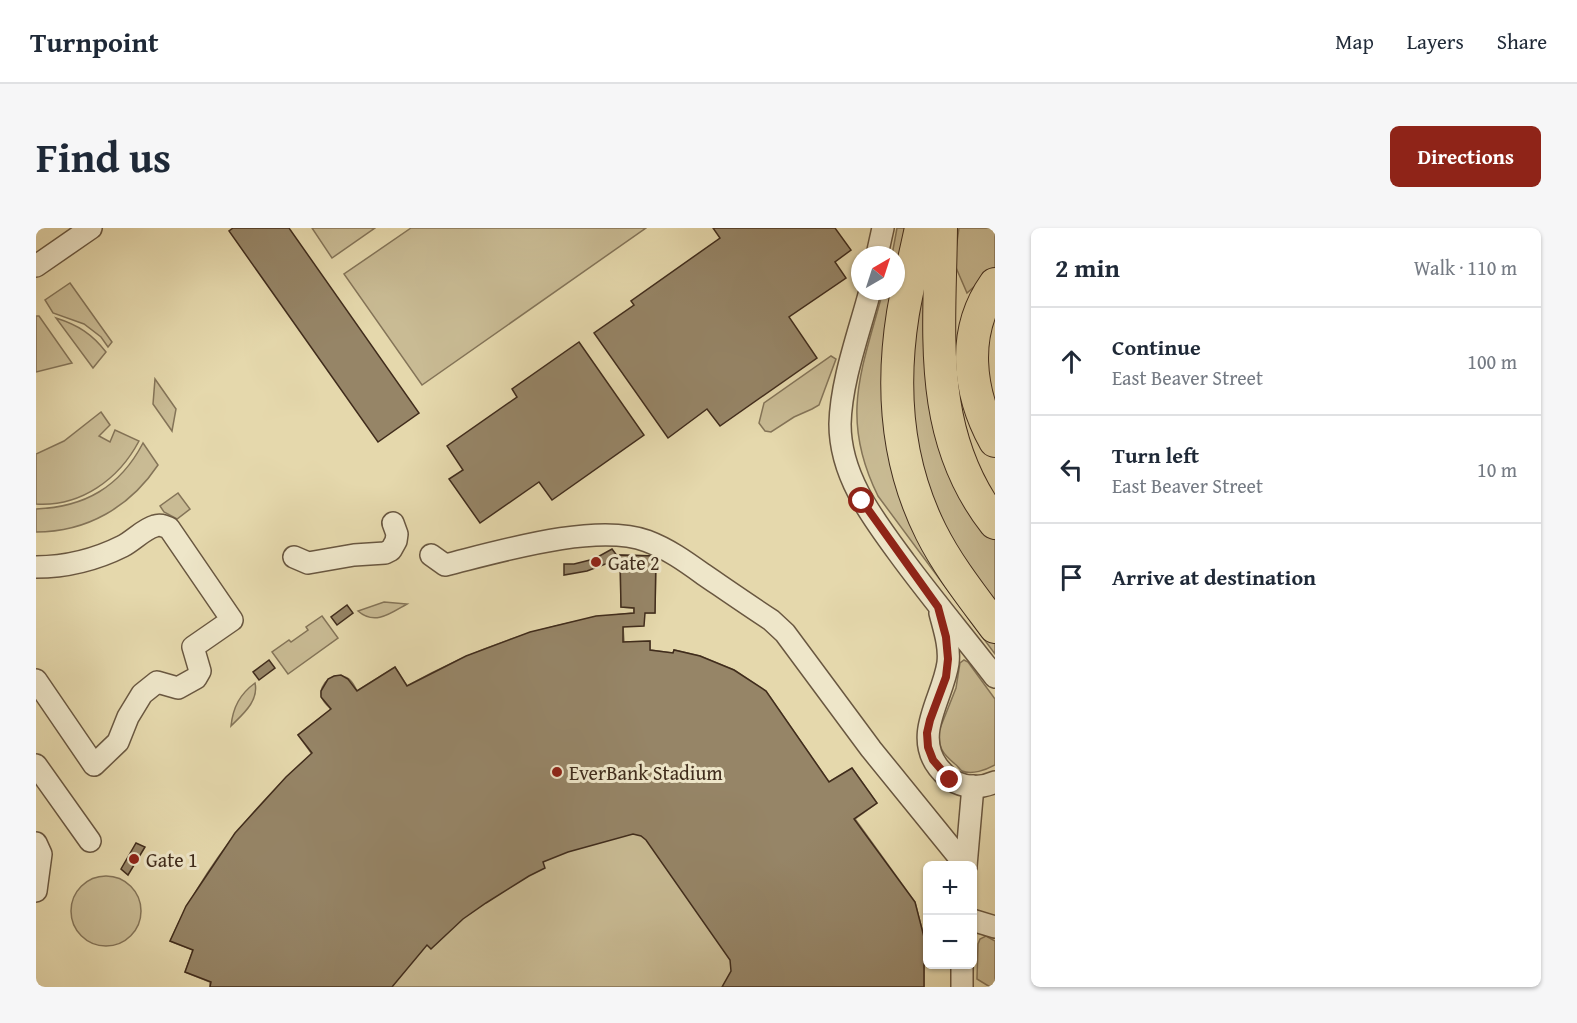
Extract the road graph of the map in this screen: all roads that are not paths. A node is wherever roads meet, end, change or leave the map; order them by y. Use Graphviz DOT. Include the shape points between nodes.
graph roads {
  1 [pos="91,228"];
  2 [pos="883,228"];
  3 [pos="921,228"];
  4 [pos="941,228"];
  5 [pos="880,246"];
  6 [pos="36,266"];
  7 [pos="995,284"];
  8 [pos="868,300"];
  9 [pos="995,441"];
  10 [pos="393,523"];
  11 [pos="995,523"];
  12 [pos="431,555"];
  13 [pos="294,557"];
  14 [pos="36,567"];
  15 [pos="938,607"];
  16 [pos="995,627"];
  17 [pos="995,676"];
  18 [pos="36,680"];
  19 [pos="36,765"];
  20 [pos="995,782"];
  21 [pos="973,786"];
  22 [pos="90,841"];
  23 [pos="36,843"];
  24 [pos="36,891"];
  25 [pos="977,922"];
  26 [pos="995,927"];
  27 [pos="962,969"];
  28 [pos="962,987"];
  1 -- 6 [label="street"];
  2 -- 5 [label="street"];
  3 -- 16 [label="highway" via="898,351 897,398 903,454 931,533"];
  4 -- 11 [label="highway" via="940,349 945,412 962,467"];
  7 -- 9 [label="highway" via="979,313 971,353 978,405"];
  8 -- 15 [label="street" via="842,400 843,451 862,501"];
  10 -- 13 [label="street" via="396,541 385,553 308,563"];
  12 -- 21 [label="street" via="445,565 552,540 628,536 648,541 671,552 785,633 871,749 966,866"];
  14 -- 18 [label="street" via="75,564 99,557 161,525 169,528 232,620 193,647 200,671 195,678 178,688 157,682 142,694 118,742 94,765"];
  15 -- 17 [label="street"];
  15 -- 21 [label="street" via="948,659 946,677 928,727 928,747 933,760 950,780"];
  19 -- 22 [label="street"];
  20 -- 21 [label="street"];
  23 -- 24 [label="street" via="41,854"];
  25 -- 26 [label="street"];
  27 -- 28 [label="street"];
}
